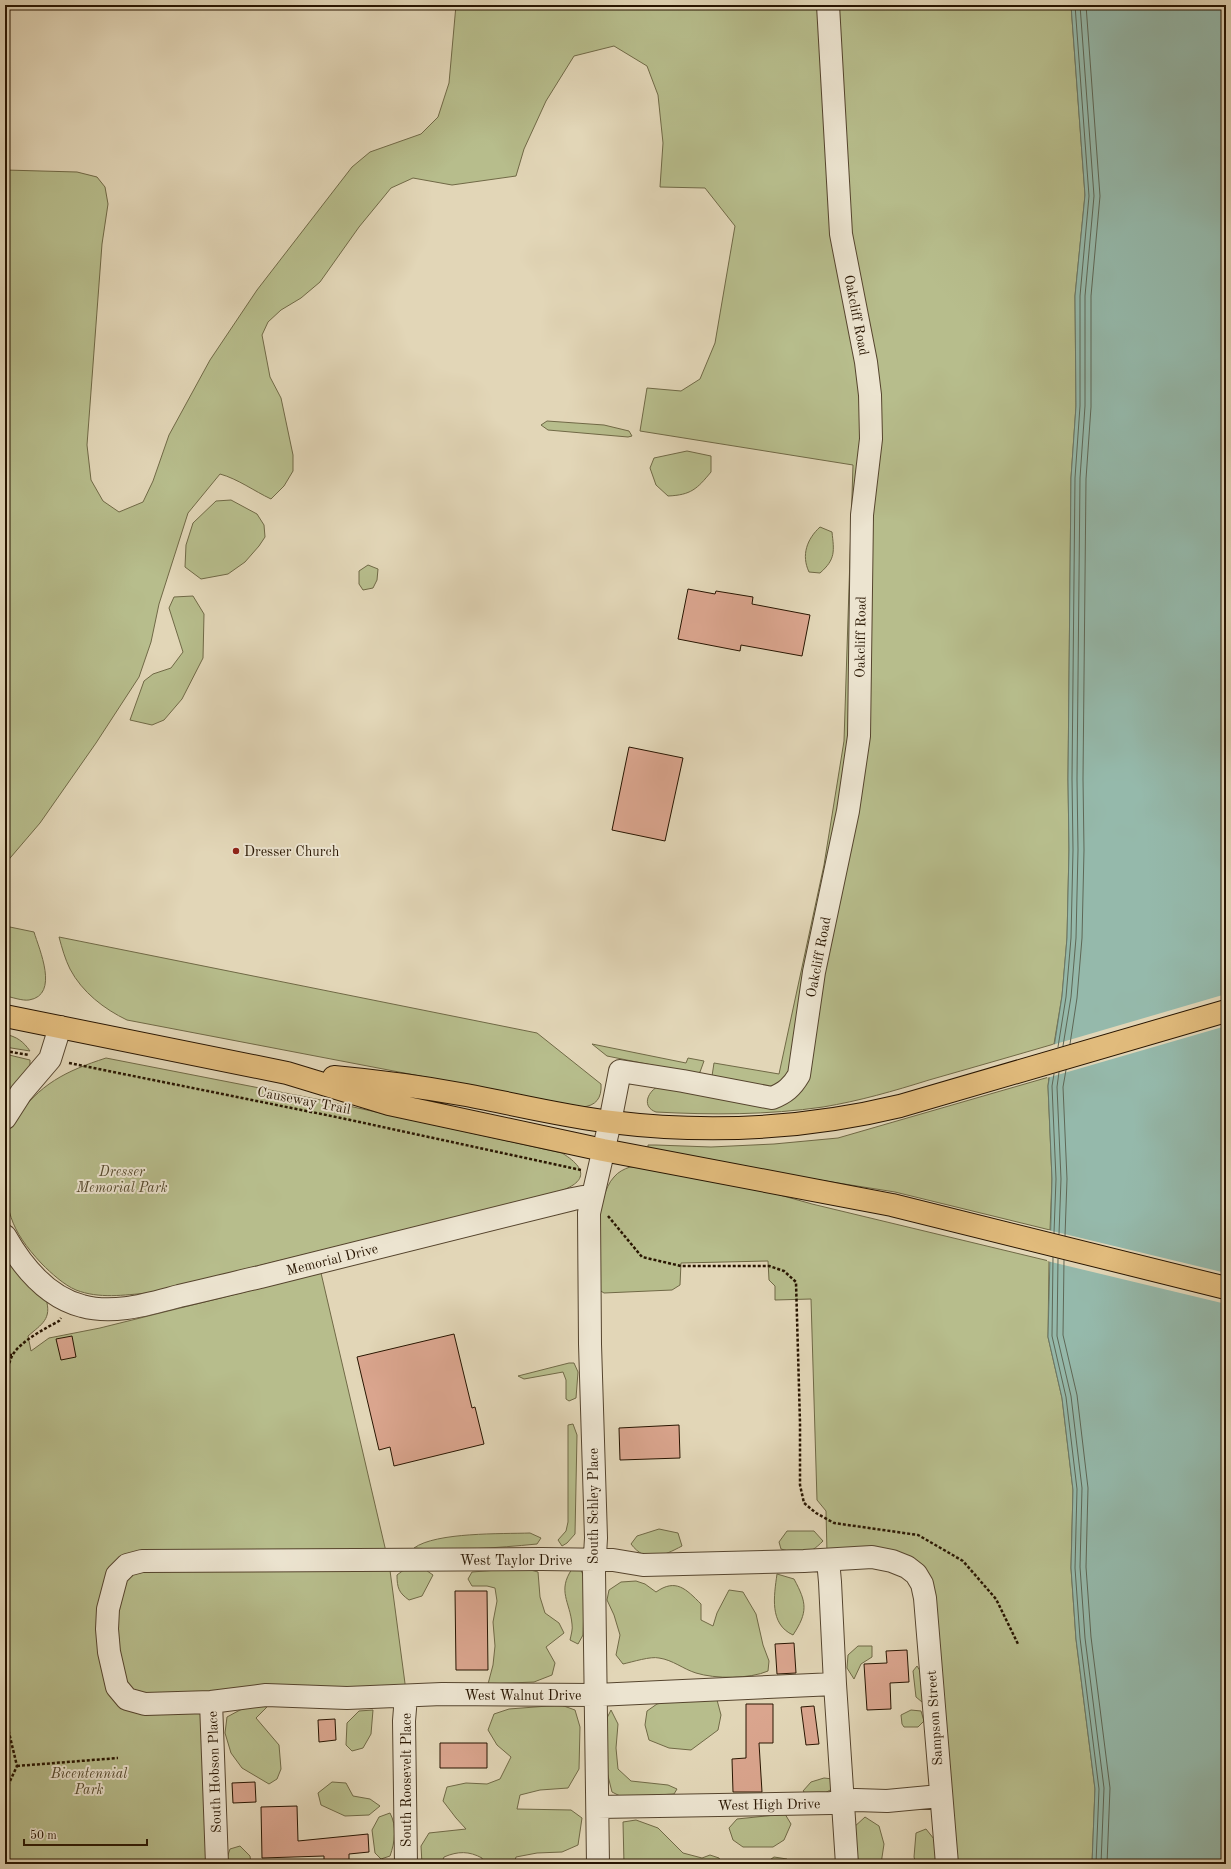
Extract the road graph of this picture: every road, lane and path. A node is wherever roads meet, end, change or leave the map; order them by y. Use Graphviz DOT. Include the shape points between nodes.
graph roads {
  1 [pos="828,5"];
  2 [pos="1226,1011"];
  3 [pos="5,1016"];
  4 [pos="60,1027"];
  5 [pos="5,1051"];
  6 [pos="50,1059"];
  7 [pos="620,1072"];
  8 [pos="287,1073"];
  9 [pos="5,1118"];
  10 [pos="610,1122"];
  11 [pos="603,1150"];
  12 [pos="598,1174"];
  13 [pos="591,1198"];
  14 [pos="5,1236"];
  15 [pos="1226,1288"];
  16 [pos="72,1303"];
  17 [pos="5,1355"];
  18 [pos="12,1355"];
  19 [pos="5,1423"];
  20 [pos="594,1560"];
  21 [pos="828,1560"];
  22 [pos="916,1574"];
  23 [pos="117,1575"];
  24 [pos="1018,1644"];
  25 [pos="835,1684"];
  26 [pos="596,1695"];
  27 [pos="406,1696"];
  28 [pos="211,1702"];
  29 [pos="5,1716"];
  30 [pos="118,1758"];
  31 [pos="17,1766"];
  32 [pos="5,1792"];
  33 [pos="940,1796"];
  34 [pos="842,1801"];
  35 [pos="598,1807"];
  36 [pos="217,1864"];
  37 [pos="406,1864"];
  38 [pos="598,1864"];
  39 [pos="847,1864"];
  40 [pos="947,1864"];
  1 -- 7 [label="street, Oakcliff Road" via="841,234 866,362 871,439 862,515 859,736 848,811 814,972 799,1075 794,1085 784,1094 772,1098"];
  2 -- 10 [label="main road" via="900,1106 851,1117 770,1127 691,1128"];
  3 -- 4 [label="main road"];
  4 -- 6 [label="street"];
  4 -- 8 [label="main road"];
  5 -- 6 [label="path, Causeway Trail"];
  6 -- 9 [label="street" via="20,1093"];
  6 -- 12 [label="path, Causeway Trail" via="341,1118"];
  7 -- 10 [label="street, South Schley Place"];
  8 -- 10 [label="main road" via="394,1083"];
  8 -- 11 [label="main road" via="389,1104"];
  10 -- 11 [label="street, South Schley Place"];
  11 -- 12 [label="street, South Schley Place"];
  11 -- 15 [label="main road" via="892,1205"];
  12 -- 13 [label="street, South Schley Place"];
  13 -- 16 [label="street, Memorial Drive" via="573,1199 141,1306 100,1309"];
  13 -- 20 [label="street, South Schley Place" via="588,1246 596,1538"];
  13 -- 24 [label="path" via="642,1257 681,1266 769,1266 784,1271 796,1282 800,1485 804,1503 834,1523 918,1535 963,1561 996,1599"];
  14 -- 16 [label="street, Memorial Drive" via="16,1255 43,1285"];
  16 -- 18 [label="path" via="59,1321 34,1335"];
  17 -- 18 [label="path"];
  18 -- 19 [label="path" via="8,1370"];
  20 -- 21 [label="street, West Taylor Drive" via="614,1560 642,1565"];
  20 -- 23 [label="street, West Taylor Drive" via="142,1561 127,1565"];
  20 -- 26 [label="street, South Schley Place"];
  21 -- 22 [label="street, West Taylor Drive" via="872,1557 892,1561"];
  21 -- 25 [label="street"];
  22 -- 33 [label="street, Sampson Street" via="922,1584 925,1598"];
  23 -- 28 [label="street, South Hobson Place" via="108,1609 109,1652 117,1687 127,1699 145,1704"];
  25 -- 26 [label="street, West Walnut Drive"];
  25 -- 34 [label="street"];
  26 -- 27 [label="street, West Walnut Drive"];
  26 -- 35 [label="street, South Schley Place"];
  27 -- 28 [label="street, West Walnut Drive" via="347,1698 266,1695"];
  27 -- 37 [label="street, South Roosevelt Place"];
  28 -- 36 [label="street, South Hobson Place"];
  29 -- 31 [label="path"];
  30 -- 31 [label="path"];
  31 -- 32 [label="path"];
  33 -- 34 [label="street, West High Drive" via="887,1801"];
  33 -- 40 [label="street, Sampson Street"];
  34 -- 35 [label="street, West High Drive"];
  34 -- 39 [label="street"];
  35 -- 38 [label="street, South Schley Place"];
}
